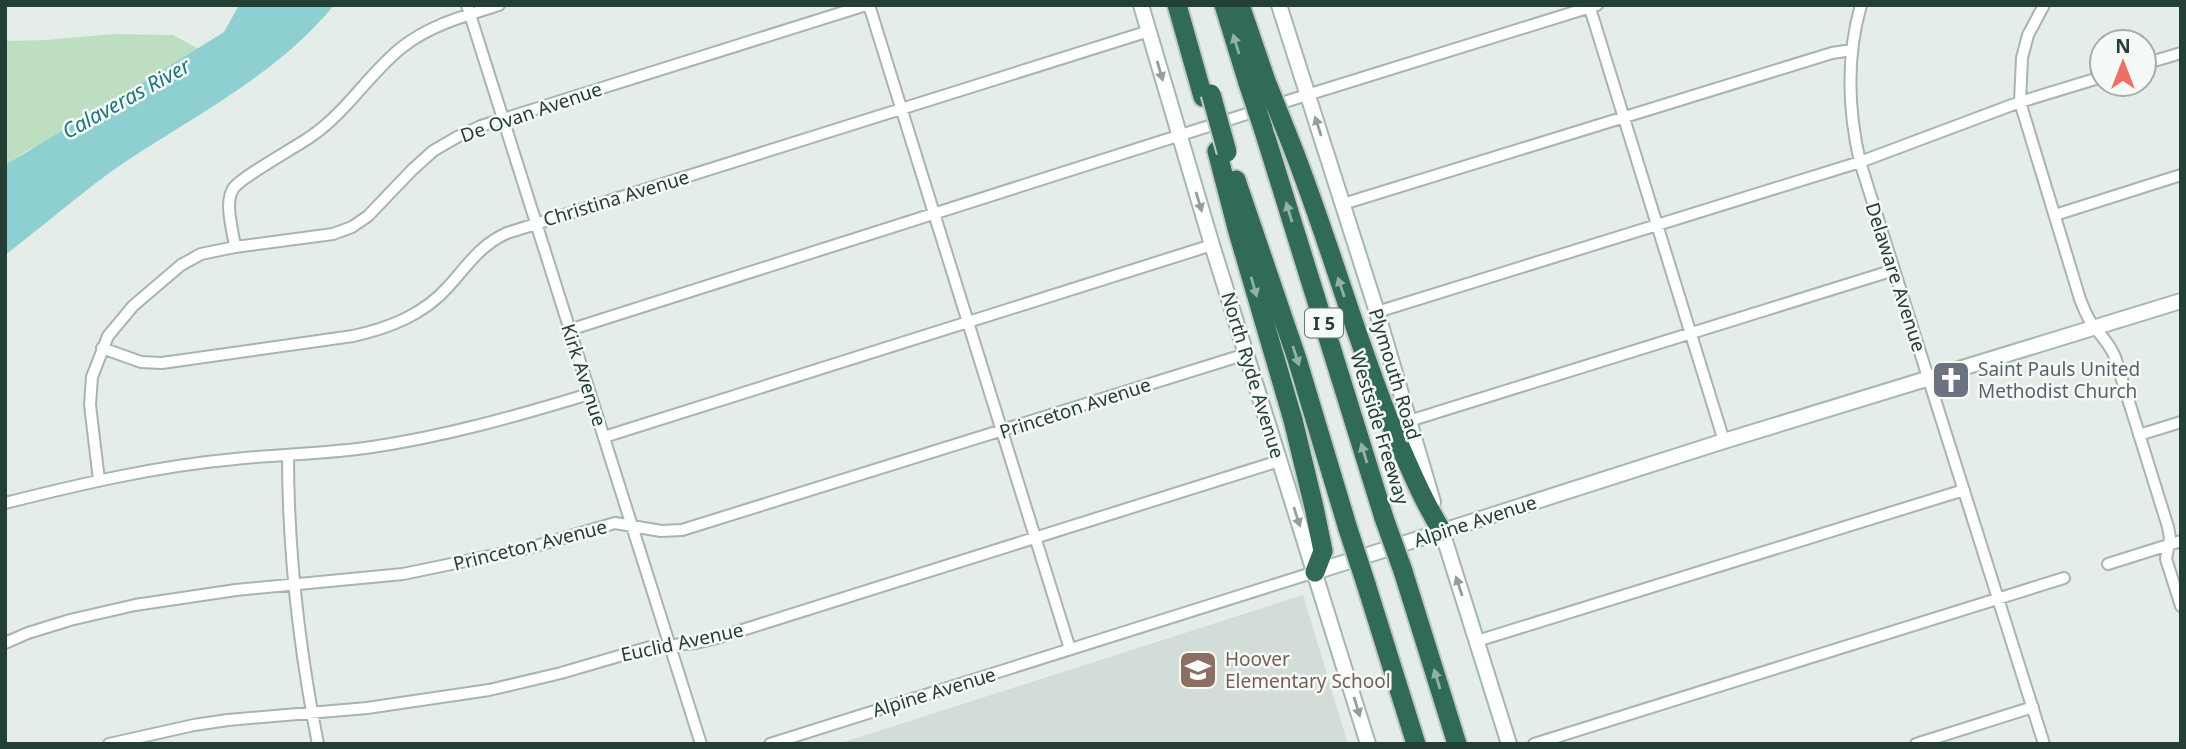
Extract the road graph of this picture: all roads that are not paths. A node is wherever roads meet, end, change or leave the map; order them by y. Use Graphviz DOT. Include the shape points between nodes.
graph roads {
  1 [pos="499,5"];
  2 [pos="867,5"];
  3 [pos="1141,5"];
  4 [pos="1177,5"];
  5 [pos="1185,5"];
  6 [pos="1224,5"];
  7 [pos="1240,5"];
  8 [pos="1279,5"];
  9 [pos="1861,5"];
  10 [pos="2043,5"];
  11 [pos="1592,6"];
  12 [pos="469,10"];
  13 [pos="1149,31"];
  14 [pos="1852,50"];
  15 [pos="2181,53"];
  16 [pos="2158,60"];
  17 [pos="2088,81"];
  18 [pos="1257,82"];
  19 [pos="1308,95"];
  20 [pos="1207,96"];
  21 [pos="2020,102"];
  22 [pos="902,109"];
  23 [pos="1624,118"];
  24 [pos="503,119"];
  25 [pos="1180,136"];
  26 [pos="1222,151"];
  27 [pos="1860,162"];
  28 [pos="2181,175"];
  29 [pos="1343,204"];
  30 [pos="934,213"];
  31 [pos="2055,215"];
  32 [pos="536,223"];
  33 [pos="1657,225"];
  34 [pos="1212,245"];
  35 [pos="235,247"];
  36 [pos="1894,270"];
  37 [pos="2181,301"];
  38 [pos="1377,312"];
  39 [pos="967,323"];
  40 [pos="2095,329"];
  41 [pos="569,330"];
  42 [pos="1691,332"];
  43 [pos="102,348"];
  44 [pos="1246,354"];
  45 [pos="1929,380"];
  46 [pos="589,394"];
  47 [pos="1409,421"];
  48 [pos="2181,422"];
  49 [pos="1001,431"];
  50 [pos="2139,435"];
  51 [pos="604,438"];
  52 [pos="1724,441"];
  53 [pos="288,455"];
  54 [pos="1279,461"];
  55 [pos="99,480"];
  56 [pos="1964,489"];
  57 [pos="5,503"];
  58 [pos="631,525"];
  59 [pos="1442,531"];
  60 [pos="1034,538"];
  61 [pos="2181,541"];
  62 [pos="2169,545"];
  63 [pos="2108,564"];
  64 [pos="1315,572"];
  65 [pos="2064,578"];
  66 [pos="294,585"];
  67 [pos="1998,599"];
  68 [pos="2181,606"];
  69 [pos="1477,641"];
  70 [pos="5,643"];
  71 [pos="669,645"];
  72 [pos="1070,649"];
  73 [pos="2033,707"];
  74 [pos="312,712"];
  75 [pos="109,744"];
  76 [pos="318,744"];
  77 [pos="701,744"];
  78 [pos="770,744"];
  79 [pos="1368,744"];
  80 [pos="1416,744"];
  81 [pos="1457,744"];
  82 [pos="1509,744"];
  83 [pos="1534,744"];
  84 [pos="1916,744"];
  85 [pos="2044,744"];
  1 -- 12 [label="street"];
  2 -- 22 [label="street"];
  2 -- 24 [label="street, De Ovan Avenue"];
  3 -- 13 [label="street, North Ryde Avenue"];
  4 -- 20 [label="highway"];
  5 -- 20 [label="highway"];
  18 -- 6 [label="highway, Westside Freeway / I 5, one-way"];
  7 -- 18 [label="highway"];
  8 -- 19 [label="street, Plymouth Road"];
  9 -- 14 [label="street, Delaware Avenue"];
  10 -- 21 [label="street" via="2022,58"];
  11 -- 19 [label="street"];
  11 -- 23 [label="street"];
  12 -- 24 [label="street, Kirk Avenue"];
  12 -- 35 [label="street" via="401,48 315,134 236,184 229,198"];
  13 -- 22 [label="street, Christina Avenue"];
  13 -- 25 [label="street, North Ryde Avenue, one-way"];
  14 -- 23 [label="street" via="1832,52"];
  14 -- 27 [label="street, Delaware Avenue" via="1851,100"];
  15 -- 16 [label="street"];
  17 -- 21 [label="street"];
  59 -- 18 [label="highway, one-way, bridge" via="1410,471 1371,375 1286,131"];
  81 -- 18 [label="highway, Westside Freeway / I 5, one-way, bridge" via="1263,128"];
  19 -- 25 [label="street"];
  29 -- 19 [label="street, Plymouth Road, one-way"];
  20 -- 26 [label="highway"];
  21 -- 27 [label="street"];
  21 -- 31 [label="street"];
  22 -- 30 [label="street"];
  22 -- 32 [label="street, Christina Avenue"];
  23 -- 29 [label="street"];
  23 -- 33 [label="street"];
  24 -- 32 [label="street, Kirk Avenue"];
  24 -- 35 [label="street, De Ovan Avenue" via="433,151 352,227 333,234"];
  25 -- 30 [label="street"];
  25 -- 34 [label="street, North Ryde Avenue, one-way"];
  26 -- 64 [label="highway, one-way" via="1238,232 1293,420 1324,551"];
  26 -- 80 [label="highway, I 5, one-way, bridge" via="1297,359"];
  27 -- 33 [label="street"];
  27 -- 36 [label="street, Delaware Avenue"];
  28 -- 31 [label="street"];
  29 -- 38 [label="street, Plymouth Road"];
  30 -- 39 [label="street"];
  30 -- 41 [label="street"];
  31 -- 40 [label="street" via="2080,299"];
  32 -- 41 [label="street, Kirk Avenue"];
  32 -- 43 [label="street, Christina Avenue" via="488,243 425,307 377,331 162,363 141,362"];
  33 -- 38 [label="street"];
  33 -- 42 [label="street"];
  34 -- 39 [label="street"];
  34 -- 44 [label="street, North Ryde Avenue"];
  35 -- 43 [label="street, De Ovan Avenue" via="201,254 181,265 133,306"];
  36 -- 42 [label="street"];
  36 -- 45 [label="street, Delaware Avenue"];
  37 -- 40 [label="street, Alpine Avenue"];
  38 -- 47 [label="street, Plymouth Road"];
  39 -- 49 [label="street"];
  39 -- 51 [label="street"];
  40 -- 45 [label="street, Alpine Avenue"];
  40 -- 50 [label="street" via="2111,348"];
  41 -- 46 [label="street, Kirk Avenue"];
  42 -- 47 [label="street"];
  42 -- 52 [label="street"];
  43 -- 55 [label="street, De Ovan Avenue" via="90,388"];
  44 -- 49 [label="street, Princeton Avenue"];
  44 -- 54 [label="street, North Ryde Avenue"];
  45 -- 52 [label="street, Alpine Avenue"];
  45 -- 56 [label="street, Delaware Avenue"];
  46 -- 51 [label="street, Kirk Avenue"];
  46 -- 53 [label="street" via="497,422 414,440"];
  47 -- 59 [label="street, Plymouth Road"];
  48 -- 50 [label="street"];
  49 -- 58 [label="street, Princeton Avenue" via="692,527 662,531"];
  49 -- 60 [label="street"];
  50 -- 62 [label="street" via="2168,527"];
  51 -- 58 [label="street, Kirk Avenue"];
  52 -- 59 [label="street, Alpine Avenue"];
  53 -- 55 [label="street" via="183,465"];
  53 -- 66 [label="street"];
  54 -- 60 [label="street, Euclid Avenue"];
  54 -- 64 [label="street, North Ryde Avenue, one-way"];
  55 -- 57 [label="street"];
  56 -- 67 [label="street, Delaware Avenue"];
  56 -- 69 [label="street"];
  58 -- 66 [label="street, Princeton Avenue" via="615,523 529,548 403,574"];
  58 -- 71 [label="street, Kirk Avenue"];
  59 -- 64 [label="street, Alpine Avenue"];
  69 -- 59 [label="street, Plymouth Road, one-way"];
  60 -- 71 [label="street, Euclid Avenue" via="717,638"];
  60 -- 72 [label="street"];
  61 -- 62 [label="street"];
  62 -- 63 [label="street"];
  62 -- 68 [label="street" via="2166,559"];
  64 -- 72 [label="street, Alpine Avenue"];
  64 -- 79 [label="street, North Ryde Avenue, one-way"];
  65 -- 67 [label="street"];
  66 -- 70 [label="street, Princeton Avenue" via="135,606 70,620"];
  66 -- 74 [label="street"];
  67 -- 73 [label="street, Delaware Avenue"];
  67 -- 83 [label="street"];
  69 -- 82 [label="street, Plymouth Road"];
  71 -- 74 [label="street, Euclid Avenue" via="489,690"];
  71 -- 77 [label="street, Kirk Avenue"];
  72 -- 78 [label="street, Alpine Avenue"];
  73 -- 84 [label="street"];
  73 -- 85 [label="street, Delaware Avenue"];
  74 -- 75 [label="street, Euclid Avenue" via="205,723"];
  74 -- 76 [label="street"];
}
